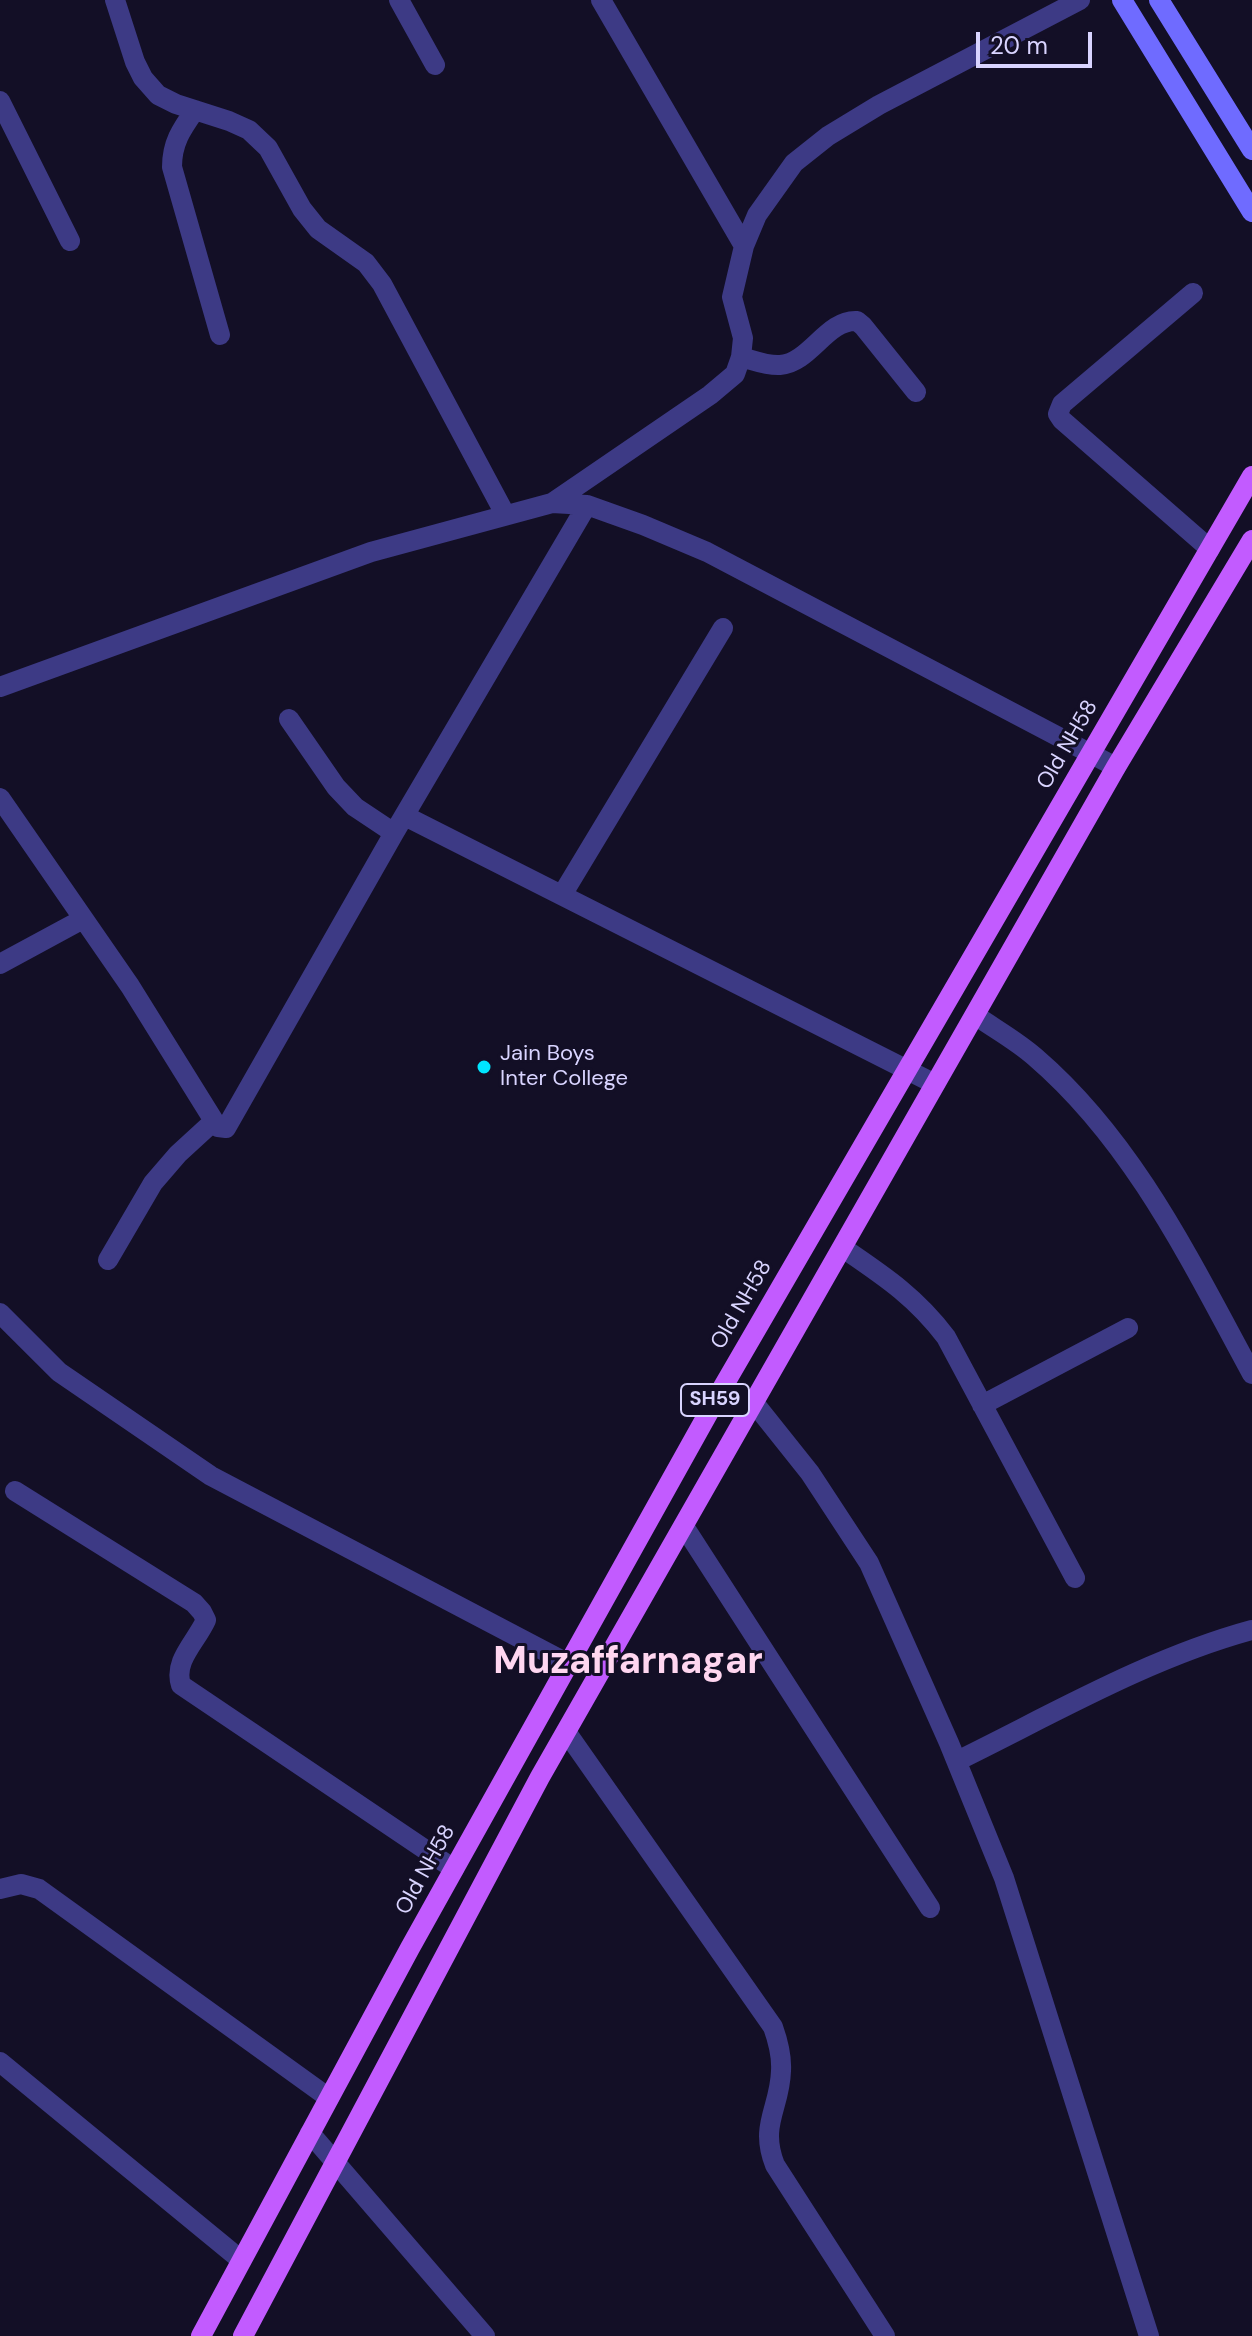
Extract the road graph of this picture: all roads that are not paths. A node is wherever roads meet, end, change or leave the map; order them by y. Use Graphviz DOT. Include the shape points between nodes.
graph roads {
  1 [pos="115,0"];
  2 [pos="399,0"];
  3 [pos="601,0"];
  4 [pos="1080,0"];
  5 [pos="1122,0"];
  6 [pos="1159,0"];
  7 [pos="435,65"];
  8 [pos="0,101"];
  9 [pos="195,110"];
  10 [pos="1252,150"];
  11 [pos="1252,212"];
  12 [pos="70,241"];
  13 [pos="744,246"];
  14 [pos="1193,293"];
  15 [pos="220,335"];
  16 [pos="741,357"];
  17 [pos="916,392"];
  18 [pos="1252,476"];
  19 [pos="552,503"];
  20 [pos="587,505"];
  21 [pos="505,514"];
  22 [pos="1252,540"];
  23 [pos="1210,549"];
  24 [pos="723,628"];
  25 [pos="0,687"];
  26 [pos="289,719"];
  27 [pos="1090,754"];
  28 [pos="1116,767"];
  29 [pos="0,798"];
  30 [pos="399,824"];
  31 [pos="562,895"];
  32 [pos="83,919"];
  33 [pos="0,964"];
  34 [pos="975,1015"];
  35 [pos="907,1069"];
  36 [pos="935,1084"];
  37 [pos="214,1121"];
  38 [pos="843,1248"];
  39 [pos="108,1260"];
  40 [pos="0,1313"];
  41 [pos="1128,1328"];
  42 [pos="8,1334"];
  43 [pos="1252,1374"];
  44 [pos="755,1404"];
  45 [pos="982,1405"];
  46 [pos="15,1491"];
  47 [pos="685,1528"];
  48 [pos="1075,1578"];
  49 [pos="1252,1630"];
  50 [pos="569,1664"];
  51 [pos="567,1733"];
  52 [pos="957,1761"];
  53 [pos="454,1869"];
  54 [pos="0,1889"];
  55 [pos="930,1908"];
  56 [pos="410,1948"];
  57 [pos="440,1964"];
  58 [pos="0,2062"];
  59 [pos="329,2098"];
  60 [pos="310,2133"];
  61 [pos="334,2162"];
  62 [pos="241,2260"];
  63 [pos="201,2336"];
  64 [pos="243,2336"];
  65 [pos="485,2336"];
  66 [pos="885,2336"];
  67 [pos="1149,2336"];
  1 -- 9 [label="street" via="143,78 158,95"];
  2 -- 7 [label="street"];
  3 -- 13 [label="street"];
  4 -- 13 [label="street" via="828,136 794,163 757,215"];
  5 -- 11 [label="main road"];
  6 -- 10 [label="main road"];
  8 -- 12 [label="street"];
  9 -- 15 [label="street" via="172,148 172,167"];
  9 -- 21 [label="street" via="249,130 268,148 318,229 366,263"];
  13 -- 16 [label="street" via="732,297 743,338"];
  14 -- 23 [label="street" via="1062,404 1058,414"];
  16 -- 17 [label="street" via="779,365 791,362 841,324 857,321"];
  16 -- 19 [label="street" via="735,374 723,385"];
  18 -- 23 [label="main road, Old NH58 / SH59"];
  19 -- 20 [label="street"];
  19 -- 21 [label="street"];
  20 -- 27 [label="street" via="707,552"];
  20 -- 30 [label="street"];
  21 -- 25 [label="street" via="371,552"];
  22 -- 28 [label="main road, SH59"];
  23 -- 27 [label="main road, Old NH58 / SH59"];
  24 -- 31 [label="street"];
  26 -- 30 [label="street" via="355,807"];
  27 -- 28 [label="street"];
  27 -- 35 [label="main road, Old NH58 / SH59"];
  28 -- 34 [label="main road, SH59"];
  29 -- 32 [label="street"];
  30 -- 31 [label="street"];
  30 -- 37 [label="street" via="229,1125 223,1129"];
  31 -- 35 [label="street"];
  32 -- 33 [label="street"];
  32 -- 37 [label="street"];
  34 -- 36 [label="main road, SH59"];
  34 -- 43 [label="street" via="1034,1056 1077,1098 1132,1166"];
  35 -- 36 [label="street"];
  35 -- 50 [label="main road, Old NH58 / SH59"];
  36 -- 38 [label="main road, SH59"];
  37 -- 39 [label="street" via="153,1183"];
  38 -- 44 [label="main road, SH59"];
  38 -- 45 [label="street" via="927,1312"];
  40 -- 42 [label="street"];
  41 -- 45 [label="street"];
  42 -- 50 [label="street" via="211,1476"];
  44 -- 47 [label="main road, SH59"];
  44 -- 52 [label="street" via="810,1473 869,1563"];
  45 -- 48 [label="street"];
  46 -- 53 [label="street" via="202,1612 206,1620 177,1674 181,1685"];
  47 -- 51 [label="main road, SH59"];
  47 -- 55 [label="street"];
  49 -- 52 [label="street" via="1143,1670"];
  50 -- 53 [label="main road, Old NH58 / SH59"];
  51 -- 57 [label="main road, SH59"];
  51 -- 66 [label="street" via="773,2027 781,2071 768,2147"];
  52 -- 67 [label="street" via="1004,1878"];
  53 -- 56 [label="main road, Old NH58 / SH59"];
  54 -- 59 [label="street" via="21,1884 39,1889"];
  56 -- 57 [label="main road"];
  56 -- 59 [label="main road, Old NH58 / SH59"];
  57 -- 61 [label="main road, SH59"];
  58 -- 62 [label="street"];
  59 -- 60 [label="main road, Old NH58 / SH59"];
  60 -- 61 [label="street"];
  60 -- 62 [label="main road, Old NH58 / SH59"];
  61 -- 64 [label="main road, SH59"];
  61 -- 65 [label="street"];
  62 -- 63 [label="main road, Old NH58 / SH59"];
}
